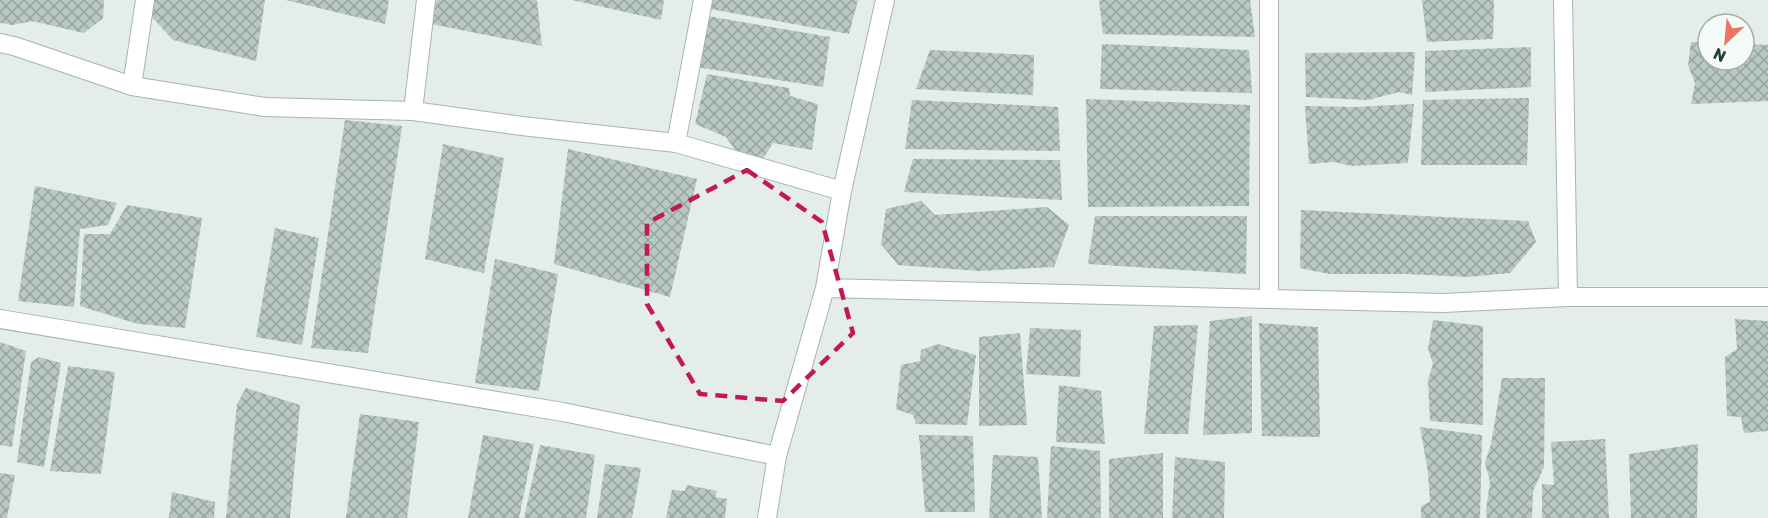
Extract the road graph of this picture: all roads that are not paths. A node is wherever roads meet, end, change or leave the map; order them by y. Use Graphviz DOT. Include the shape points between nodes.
graph roads {
  1 [pos="144,0"];
  2 [pos="426,0"];
  3 [pos="704,0"];
  4 [pos="885,0"];
  5 [pos="1269,0"];
  6 [pos="1563,0"];
  7 [pos="0,43"];
  8 [pos="132,86"];
  9 [pos="413,111"];
  10 [pos="676,143"];
  11 [pos="842,191"];
  12 [pos="825,288"];
  13 [pos="1568,297"];
  14 [pos="1768,297"];
  15 [pos="1269,299"];
  16 [pos="0,319"];
  17 [pos="777,456"];
  18 [pos="767,518"];
  1 -- 8 [label="street"];
  2 -- 9 [label="street"];
  3 -- 10 [label="street"];
  4 -- 11 [label="street"];
  5 -- 15 [label="street"];
  6 -- 13 [label="street"];
  7 -- 8 [label="street"];
  8 -- 9 [label="street" via="265,106"];
  9 -- 10 [label="street"];
  10 -- 11 [label="street"];
  11 -- 12 [label="street"];
  12 -- 15 [label="street"];
  12 -- 17 [label="street"];
  13 -- 14 [label="street"];
  13 -- 15 [label="street" via="1443,303"];
  16 -- 17 [label="street" via="563,412"];
  17 -- 18 [label="street"];
}
